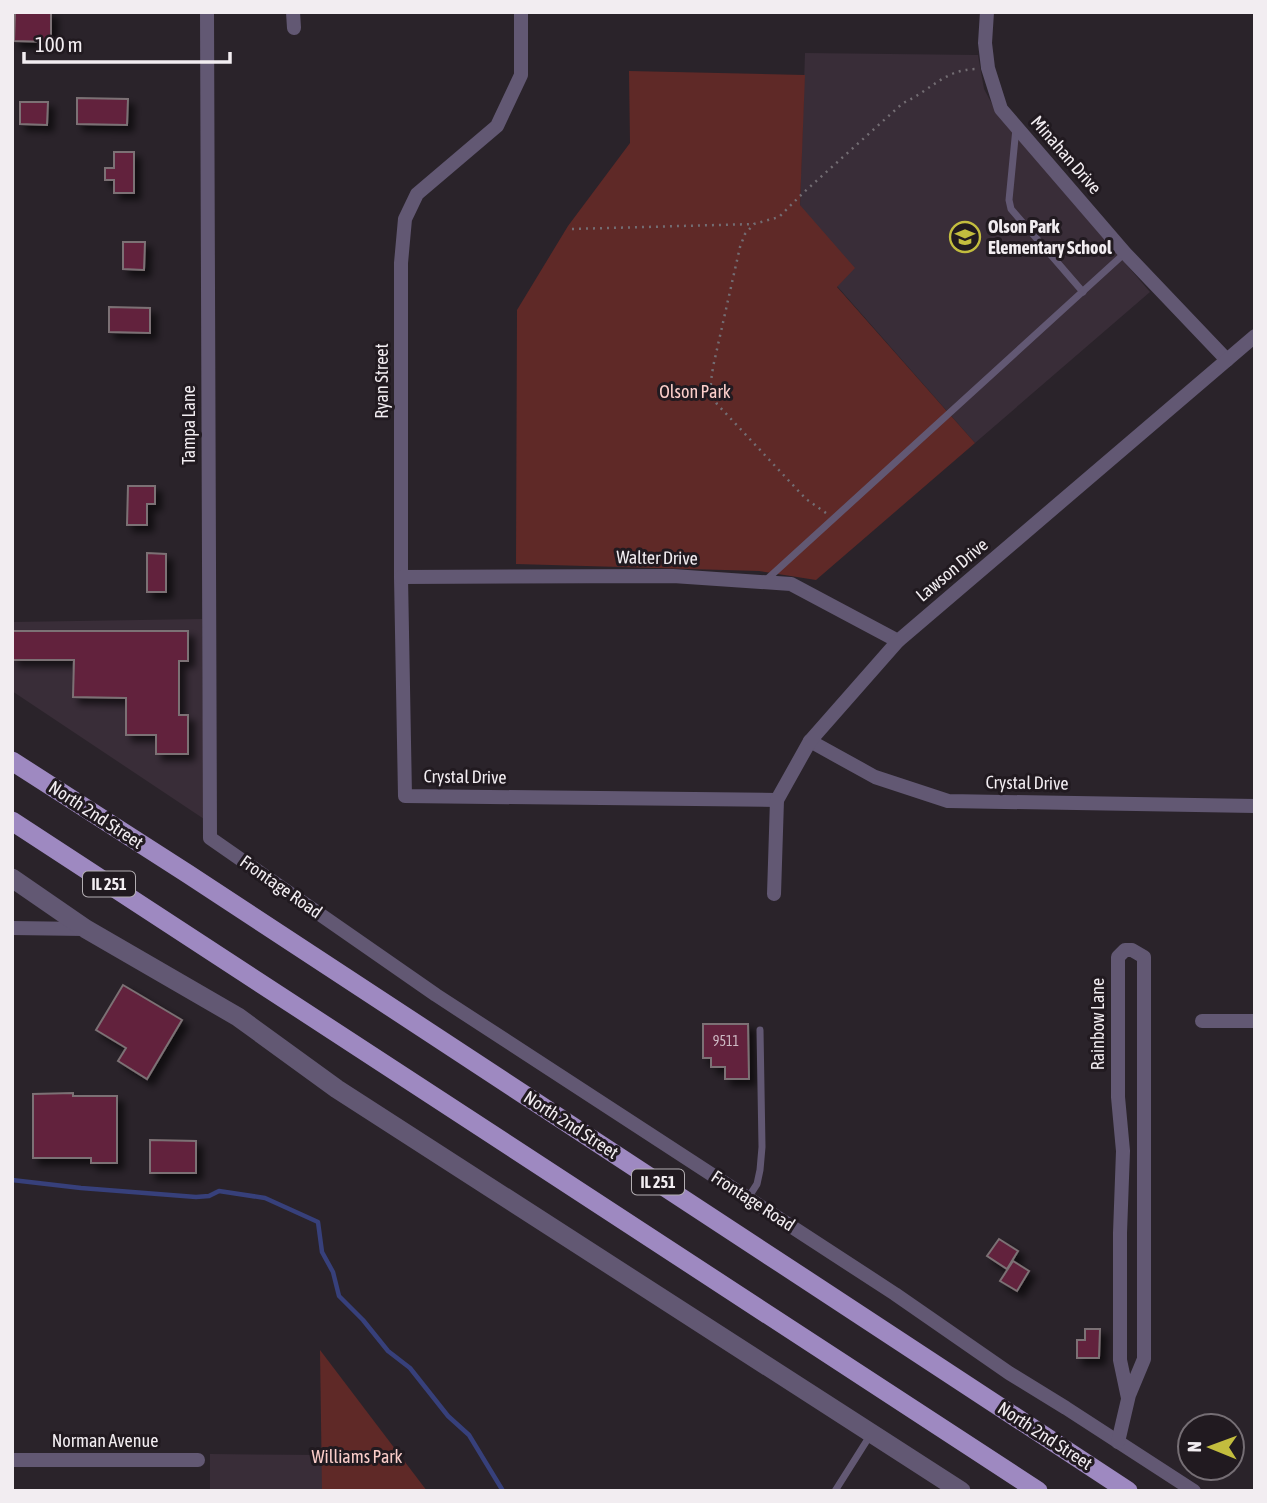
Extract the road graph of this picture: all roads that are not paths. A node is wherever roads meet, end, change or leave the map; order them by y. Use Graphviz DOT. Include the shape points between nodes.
graph roads {
  1 [pos="207,12"];
  2 [pos="293,12"];
  3 [pos="521,12"];
  4 [pos="987,12"];
  5 [pos="294,28"];
  6 [pos="1017,127"];
  7 [pos="1125,253"];
  8 [pos="1083,292"];
  9 [pos="1255,336"];
  10 [pos="1227,360"];
  11 [pos="401,577"];
  12 [pos="764,582"];
  13 [pos="898,641"];
  14 [pos="810,741"];
  15 [pos="12,761"];
  16 [pos="405,796"];
  17 [pos="777,800"];
  18 [pos="1255,806"];
  19 [pos="12,821"];
  20 [pos="210,838"];
  21 [pos="12,878"];
  22 [pos="774,894"];
  23 [pos="12,928"];
  24 [pos="86,929"];
  25 [pos="1202,1021"];
  26 [pos="1255,1021"];
  27 [pos="760,1030"];
  28 [pos="748,1198"];
  29 [pos="1128,1398"];
  30 [pos="871,1433"];
  31 [pos="1118,1442"];
  32 [pos="12,1460"];
  33 [pos="198,1460"];
  34 [pos="835,1491"];
  35 [pos="961,1491"];
  36 [pos="1038,1491"];
  37 [pos="1128,1491"];
  38 [pos="1194,1491"];
  1 -- 20 [label="street, Tampa Lane"];
  2 -- 5 [label="street"];
  3 -- 11 [label="street, Ryan Street" via="522,75 497,126 417,194 405,219 401,263"];
  4 -- 6 [label="street, Minahan Drive" via="988,68 1001,109"];
  6 -- 7 [label="street, Minahan Drive"];
  6 -- 8 [label="lane" via="1011,209"];
  7 -- 8 [label="lane"];
  7 -- 10 [label="street, Minahan Drive"];
  8 -- 12 [label="lane"];
  9 -- 10 [label="street, Lawson Drive"];
  10 -- 13 [label="street, Lawson Drive"];
  11 -- 12 [label="street, Walter Drive" via="673,576"];
  11 -- 16 [label="street, Ryan Street"];
  12 -- 13 [label="street, Walter Drive" via="791,584"];
  13 -- 14 [label="street, Lawson Drive"];
  14 -- 17 [label="street, Lawson Drive"];
  14 -- 18 [label="street, Crystal Drive" via="876,777 948,800"];
  15 -- 37 [label="main road, North 2nd Street / IL 251"];
  16 -- 17 [label="street, Crystal Drive"];
  17 -- 22 [label="street, Lawson Drive"];
  19 -- 36 [label="main road, IL 251"];
  20 -- 28 [label="street, Frontage Road" via="436,995"];
  21 -- 24 [label="street"];
  23 -- 24 [label="street"];
  24 -- 30 [label="street" via="238,1017 337,1089"];
  25 -- 26 [label="street"];
  27 -- 28 [label="lane" via="762,1147 757,1184"];
  28 -- 31 [label="street, Frontage Road"];
  29 -- 29 [label="street, Rainbow Lane" via="1144,1359 1144,957 1132,950 1118,957 1118,1097 1123,1151 1120,1360"];
  29 -- 31 [label="street, Rainbow Lane"];
  30 -- 34 [label="lane"];
  30 -- 35 [label="street"];
  31 -- 38 [label="street, Frontage Road"];
  32 -- 33 [label="street, Norman Avenue"];
}
